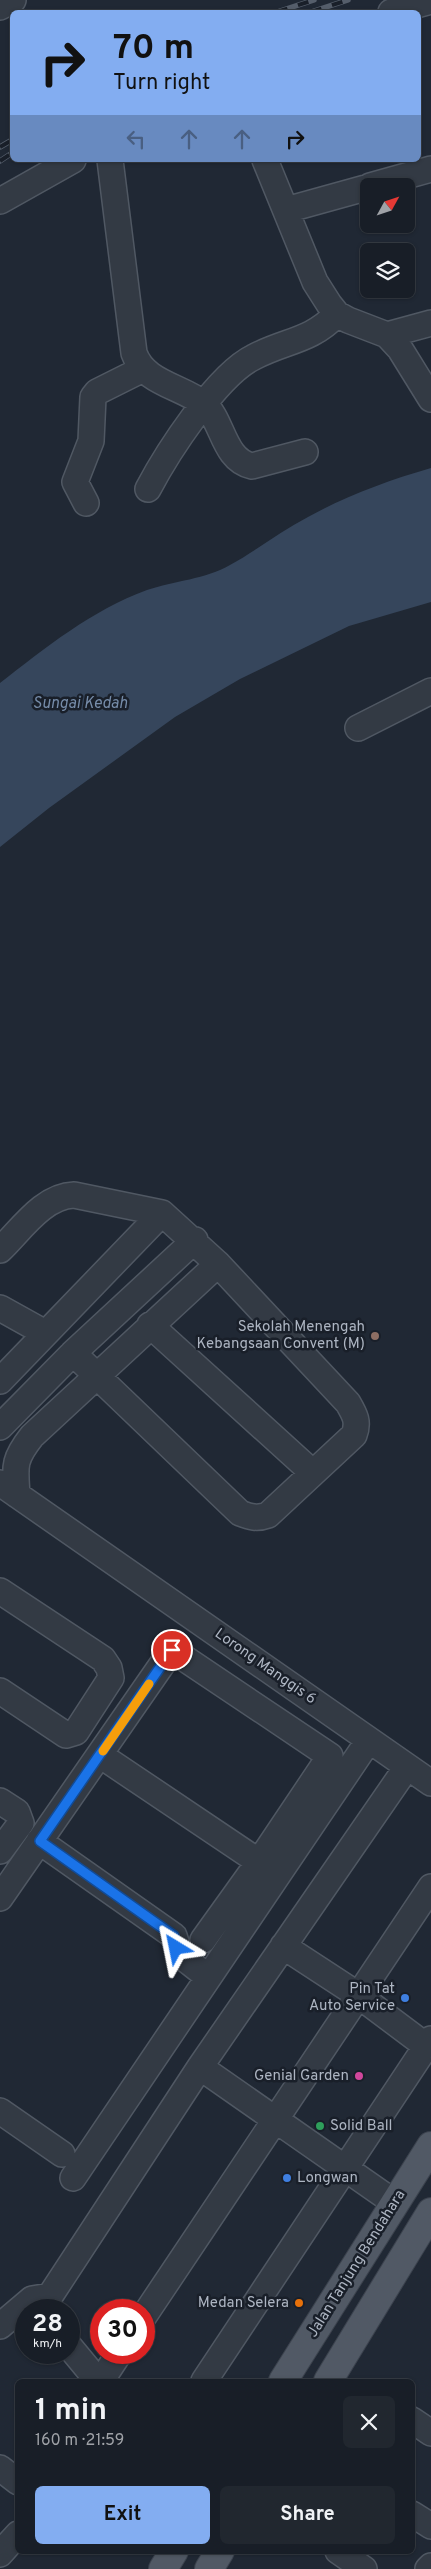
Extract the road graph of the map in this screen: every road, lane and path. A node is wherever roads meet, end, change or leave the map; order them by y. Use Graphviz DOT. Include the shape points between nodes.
graph roads {
  1 [pos="13,0"];
  2 [pos="431,1"];
  3 [pos="0,7"];
  4 [pos="397,10"];
  5 [pos="69,162"];
  6 [pos="110,162"];
  7 [pos="266,162"];
  8 [pos="431,169"];
  9 [pos="398,178"];
  10 [pos="360,189"];
  11 [pos="0,201"];
  12 [pos="286,210"];
  13 [pos="337,314"];
  14 [pos="431,323"];
  15 [pos="387,335"];
  16 [pos="143,369"];
  17 [pos="431,399"];
  18 [pos="205,405"];
  19 [pos="305,452"];
  20 [pos="148,489"];
  21 [pos="86,503"];
  22 [pos="431,691"];
  23 [pos="358,728"];
  24 [pos="162,1212"];
  25 [pos="195,1240"];
  26 [pos="0,1250"];
  27 [pos="218,1264"];
  28 [pos="0,1308"];
  29 [pos="150,1325"];
  30 [pos="45,1332"];
  31 [pos="73,1353"];
  32 [pos="95,1376"];
  33 [pos="0,1380"];
  34 [pos="0,1385"];
  35 [pos="27,1400"];
  36 [pos="0,1427"];
  37 [pos="313,1473"];
  38 [pos="9,1489"];
  39 [pos="0,1591"];
  40 [pos="0,1691"];
  41 [pos="369,1740"];
  42 [pos="100,1755"];
  43 [pos="407,1766"];
  44 [pos="431,1783"];
  45 [pos="0,1801"];
  46 [pos="40,1841"];
  47 [pos="0,1851"];
  48 [pos="259,1862"];
  49 [pos="431,1887"];
  50 [pos="0,1898"];
  51 [pos="174,1936"];
  52 [pos="203,1940"];
  53 [pos="283,1946"];
  54 [pos="224,1954"];
  55 [pos="208,1977"];
  56 [pos="358,1995"];
  57 [pos="429,2042"];
  58 [pos="200,2067"];
  59 [pos="0,2111"];
  60 [pos="274,2119"];
  61 [pos="431,2146"];
  62 [pos="62,2154"];
  63 [pos="344,2168"];
  64 [pos="73,2178"];
  65 [pos="395,2203"];
  66 [pos="431,2212"];
  67 [pos="50,2299"];
  68 [pos="155,2299"];
  69 [pos="15,2313"];
  70 [pos="0,2326"];
  71 [pos="80,2359"];
  72 [pos="111,2364"];
  73 [pos="97,2379"];
  74 [pos="100,2379"];
  75 [pos="205,2379"];
  76 [pos="284,2379"];
  77 [pos="329,2379"];
  78 [pos="415,2422"];
  79 [pos="431,2433"];
  80 [pos="0,2468"];
  81 [pos="15,2480"];
  82 [pos="415,2516"];
  83 [pos="431,2526"];
  84 [pos="15,2537"];
  85 [pos="0,2554"];
  86 [pos="172,2554"];
  87 [pos="218,2554"];
  88 [pos="342,2554"];
  89 [pos="431,2566"];
  90 [pos="163,2569"];
  91 [pos="209,2569"];
  92 [pos="364,2569"];
  93 [pos="428,2569"];
  1 -- 3 [label="street"];
  2 -- 4 [label="street"];
  5 -- 11 [label="street"];
  6 -- 16 [label="street" via="134,353"];
  7 -- 12 [label="street"];
  8 -- 9 [label="street"];
  10 -- 12 [label="street"];
  12 -- 13 [label="street" via="316,282"];
  13 -- 15 [label="street"];
  13 -- 18 [label="street" via="320,331 243,363"];
  14 -- 15 [label="street"];
  15 -- 17 [label="street"];
  16 -- 18 [label="street"];
  16 -- 21 [label="street" via="92,397 91,441 75,482"];
  18 -- 19 [label="street" via="227,444 247,465"];
  18 -- 20 [label="street" via="166,455"];
  22 -- 23 [label="street"];
  24 -- 25 [label="street"];
  24 -- 26 [label="street" via="64,1195 46,1204"];
  24 -- 30 [label="street"];
  25 -- 27 [label="street"];
  25 -- 31 [label="street"];
  27 -- 29 [label="street"];
  27 -- 37 [label="street" via="355,1415 357,1426 354,1435"];
  28 -- 30 [label="street"];
  29 -- 32 [label="street"];
  29 -- 37 [label="street"];
  30 -- 33 [label="street"];
  31 -- 32 [label="street"];
  31 -- 35 [label="street"];
  32 -- 37 [label="street" via="240,1513 260,1518 268,1515"];
  32 -- 38 [label="street" via="18,1453"];
  34 -- 35 [label="street"];
  35 -- 36 [label="street"];
  38 -- 41 [label="street, Lorong Manggis 6"];
  39 -- 40 [label="street" via="103,1659 111,1678 76,1732 66,1735"];
  41 -- 43 [label="street, Lorong Manggis 6"];
  41 -- 54 [label="street"];
  42 -- 46 [label="street"];
  42 -- 48 [label="street"];
  42 -- 48 [label="street" via="172,1650 322,1750 330,1756"];
  43 -- 44 [label="street, Lorong Manggis 6"];
  43 -- 53 [label="street"];
  45 -- 47 [label="street" via="17,1812 21,1823"];
  46 -- 50 [label="street"];
  46 -- 51 [label="street"];
  48 -- 52 [label="street"];
  49 -- 56 [label="street"];
  51 -- 52 [label="street" via="192,1935"];
  51 -- 55 [label="street" via="180,1955"];
  52 -- 54 [label="street"];
  53 -- 56 [label="street"];
  53 -- 58 [label="street"];
  54 -- 55 [label="street"];
  55 -- 64 [label="street"];
  56 -- 57 [label="street"];
  56 -- 60 [label="street"];
  57 -- 63 [label="street"];
  58 -- 60 [label="street"];
  58 -- 67 [label="street"];
  59 -- 62 [label="street"];
  60 -- 63 [label="street"];
  60 -- 68 [label="street"];
  61 -- 65 [label="main road, Jalan Tanjung Bendahara"];
  63 -- 65 [label="street"];
  63 -- 75 [label="street"];
  65 -- 76 [label="main road, Jalan Tanjung Bendahara"];
  66 -- 77 [label="main road"];
  69 -- 70 [label="street"];
  71 -- 73 [label="street"];
  72 -- 74 [label="street"];
  78 -- 79 [label="street"];
  80 -- 81 [label="street"];
  82 -- 83 [label="street"];
  84 -- 85 [label="street"];
  86 -- 90 [label="main road"];
  87 -- 91 [label="main road"];
  88 -- 92 [label="street"];
  89 -- 93 [label="street"];
}
